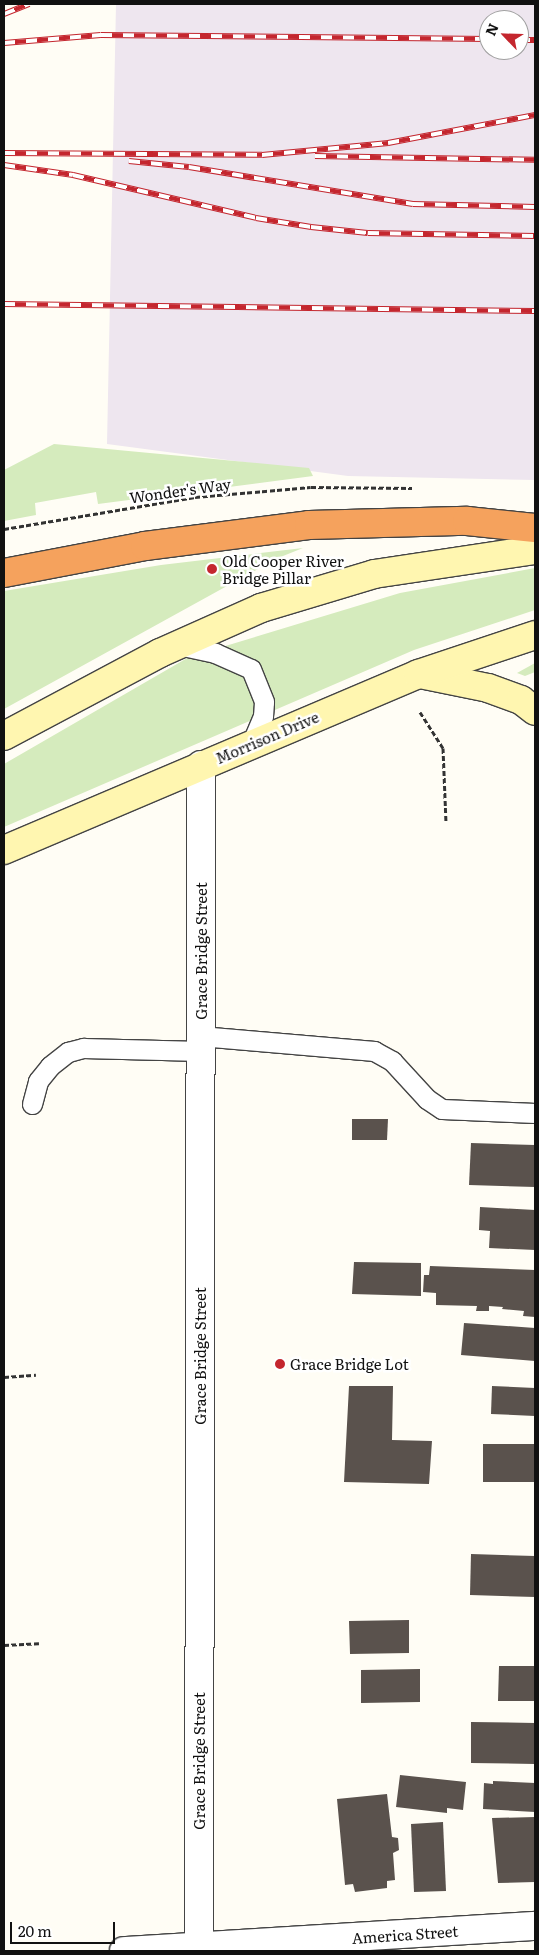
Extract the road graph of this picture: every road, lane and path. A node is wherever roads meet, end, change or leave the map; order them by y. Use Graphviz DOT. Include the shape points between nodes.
graph roads {
  1 [pos="360,485"];
  2 [pos="535,528"];
  3 [pos="4,529"];
  4 [pos="535,550"];
  5 [pos="4,573"];
  6 [pos="535,635"];
  7 [pos="178,645"];
  8 [pos="418,674"];
  9 [pos="535,711"];
  10 [pos="420,712"];
  11 [pos="4,736"];
  12 [pos="251,744"];
  13 [pos="201,765"];
  14 [pos="446,822"];
  15 [pos="4,850"];
  16 [pos="201,1044"];
  17 [pos="32,1104"];
  18 [pos="535,1113"];
  19 [pos="36,1375"];
  20 [pos="4,1377"];
  21 [pos="39,1643"];
  22 [pos="4,1645"];
  23 [pos="535,1926"];
  24 [pos="199,1946"];
  25 [pos="124,1951"];
  1 -- 3 [label="path, Wonder's Way" via="195,497"];
  2 -- 5 [label="highway" via="467,521 309,525 145,546"];
  4 -- 7 [label="main road" via="374,574 260,608"];
  6 -- 8 [label="main road, Morrison Drive"];
  7 -- 11 [label="main road"];
  7 -- 12 [label="lane" via="215,653 251,669 264,702 263,716"];
  8 -- 9 [label="main road" via="488,688 521,700"];
  8 -- 12 [label="main road, Morrison Drive"];
  10 -- 14 [label="path" via="444,748"];
  12 -- 13 [label="main road, Morrison Drive"];
  13 -- 15 [label="main road, Morrison Drive"];
  13 -- 16 [label="street, Grace Bridge Street"];
  16 -- 17 [label="lane" via="93,1046 68,1052 38,1080"];
  16 -- 18 [label="lane" via="374,1051 392,1061 427,1099 442,1109"];
  16 -- 24 [label="street, Grace Bridge Street"];
  19 -- 20 [label="path"];
  21 -- 22 [label="path"];
  23 -- 24 [label="street, America Street"];
  24 -- 25 [label="street, America Street"];
}
